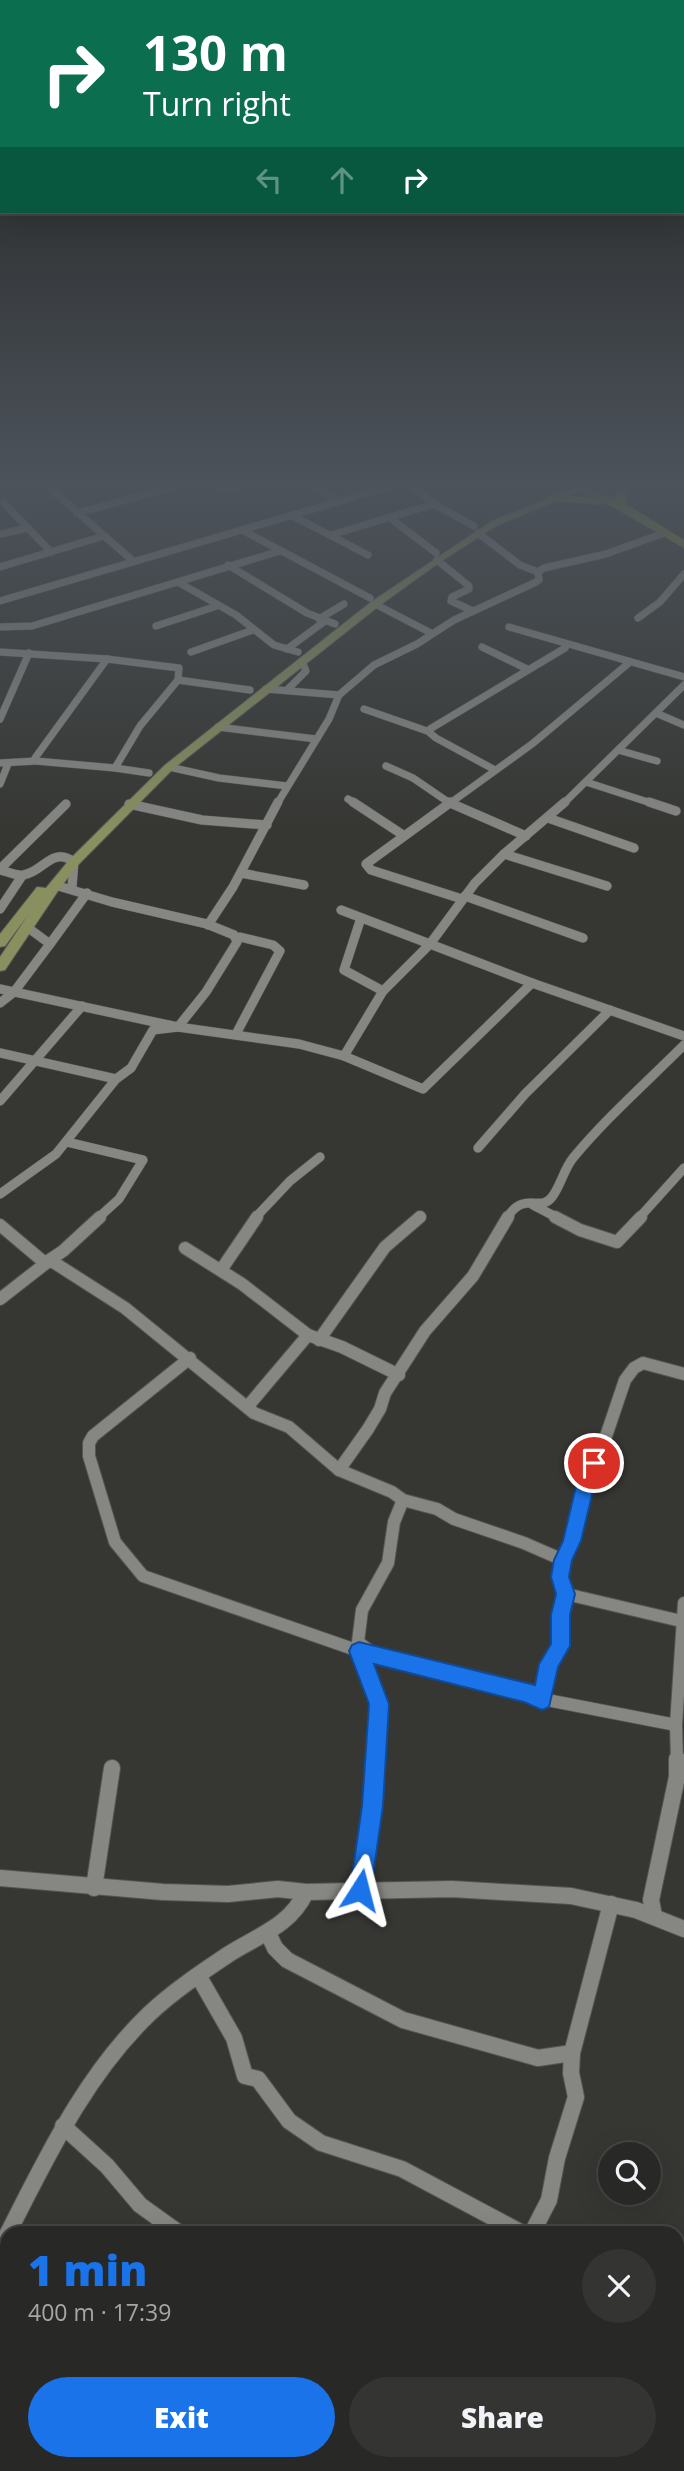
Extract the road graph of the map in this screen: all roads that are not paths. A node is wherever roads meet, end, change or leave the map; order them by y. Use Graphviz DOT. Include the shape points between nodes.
graph roads {
  1 [pos="111,602"];
  2 [pos="212,602"];
  3 [pos="293,602"];
  4 [pos="369,602"];
  5 [pos="370,602"];
  6 [pos="374,602"];
  7 [pos="454,602"];
  8 [pos="492,602"];
  9 [pos="660,602"];
  10 [pos="344,604"];
  11 [pos="218,606"];
  12 [pos="473,611"];
  13 [pos="638,618"];
  14 [pos="326,621"];
  15 [pos="156,626"];
  16 [pos="0,627"];
  17 [pos="509,627"];
  18 [pos="253,630"];
  19 [pos="431,633"];
  20 [pos="482,647"];
  21 [pos="565,648"];
  22 [pos="0,652"];
  23 [pos="191,652"];
  24 [pos="29,653"];
  25 [pos="296,654"];
  26 [pos="107,659"];
  27 [pos="630,662"];
  28 [pos="527,669"];
  29 [pos="684,677"];
  30 [pos="178,680"];
  31 [pos="684,685"];
  32 [pos="267,689"];
  33 [pos="250,690"];
  34 [pos="287,690"];
  35 [pos="339,695"];
  36 [pos="364,709"];
  37 [pos="656,713"];
  38 [pos="0,719"];
  39 [pos="684,725"];
  40 [pos="218,727"];
  41 [pos="430,732"];
  42 [pos="316,739"];
  43 [pos="618,750"];
  44 [pos="36,761"];
  45 [pos="657,761"];
  46 [pos="4,764"];
  47 [pos="386,766"];
  48 [pos="169,767"];
  49 [pos="116,768"];
  50 [pos="495,770"];
  51 [pos="149,773"];
  52 [pos="586,782"];
  53 [pos="0,784"];
  54 [pos="287,786"];
  55 [pos="348,799"];
  56 [pos="449,803"];
  57 [pos="66,804"];
  58 [pos="129,804"];
  59 [pos="676,811"];
  60 [pos="548,818"];
  61 [pos="267,825"];
  62 [pos="403,835"];
  63 [pos="526,836"];
  64 [pos="634,848"];
  65 [pos="504,854"];
  66 [pos="70,859"];
  67 [pos="1,870"];
  68 [pos="241,873"];
  69 [pos="22,876"];
  70 [pos="55,885"];
  71 [pos="304,885"];
  72 [pos="607,886"];
  73 [pos="72,887"];
  74 [pos="87,893"];
  75 [pos="463,897"];
  76 [pos="0,909"];
  77 [pos="341,910"];
  78 [pos="361,918"];
  79 [pos="208,925"];
  80 [pos="27,927"];
  81 [pos="583,938"];
  82 [pos="237,939"];
  83 [pos="0,943"];
  84 [pos="50,944"];
  85 [pos="430,944"];
  86 [pos="0,967"];
  87 [pos="532,983"];
  88 [pos="0,989"];
  89 [pos="383,990"];
  90 [pos="14,992"];
  91 [pos="0,1003"];
  92 [pos="82,1006"];
  93 [pos="610,1010"];
  94 [pos="178,1027"];
  95 [pos="236,1034"];
  96 [pos="684,1036"];
  97 [pos="684,1045"];
  98 [pos="0,1053"];
  99 [pos="344,1056"];
  100 [pos="37,1062"];
  101 [pos="116,1079"];
  102 [pos="0,1101"];
  103 [pos="67,1142"];
  104 [pos="478,1148"];
  105 [pos="320,1157"];
  106 [pos="684,1168"];
  107 [pos="0,1194"];
  108 [pos="531,1204"];
  109 [pos="420,1217"];
  110 [pos="0,1225"];
  111 [pos="185,1248"];
  112 [pos="45,1263"];
  113 [pos="221,1270"];
  114 [pos="0,1299"];
  115 [pos="314,1337"];
  116 [pos="190,1359"];
  117 [pos="684,1374"];
  118 [pos="399,1375"];
  119 [pos="248,1406"];
  120 [pos="339,1470"];
  121 [pos="403,1500"];
  122 [pos="563,1560"];
  123 [pos="566,1594"];
  124 [pos="684,1603"];
  125 [pos="681,1621"];
  126 [pos="359,1651"];
  127 [pos="376,1654"];
  128 [pos="542,1699"];
  129 [pos="676,1725"];
  130 [pos="112,1769"];
  131 [pos="0,1878"];
  132 [pos="94,1888"];
  133 [pos="360,1890"];
  134 [pos="306,1892"];
  135 [pos="650,1900"];
  136 [pos="611,1904"];
  137 [pos="636,1910"];
  138 [pos="654,1916"];
  139 [pos="684,1929"];
  140 [pos="268,1933"];
  141 [pos="199,1977"];
  142 [pos="572,2053"];
  143 [pos="63,2126"];
  144 [pos="11,2226"];
  145 [pos="169,2226"];
  146 [pos="509,2226"];
  147 [pos="537,2226"];
  1 -- 16 [label="street" via="32,626"];
  2 -- 11 [label="street"];
  3 -- 14 [label="street"];
  4 -- 14 [label="main road"];
  5 -- 25 [label="main road"];
  6 -- 19 [label="street"];
  7 -- 12 [label="street"];
  8 -- 12 [label="street"];
  9 -- 13 [label="street"];
  10 -- 14 [label="street"];
  11 -- 15 [label="street"];
  11 -- 18 [label="street"];
  12 -- 19 [label="street"];
  14 -- 25 [label="main road"];
  17 -- 27 [label="street"];
  18 -- 23 [label="street"];
  18 -- 25 [label="street"];
  19 -- 35 [label="street" via="374,665"];
  20 -- 28 [label="street"];
  21 -- 28 [label="street"];
  22 -- 24 [label="street"];
  24 -- 26 [label="street"];
  24 -- 38 [label="street"];
  25 -- 32 [label="main road"];
  25 -- 33 [label="main road"];
  25 -- 34 [label="street" via="306,671"];
  26 -- 30 [label="street" via="179,668"];
  26 -- 44 [label="street" via="36,754"];
  27 -- 29 [label="street"];
  27 -- 50 [label="street"];
  28 -- 41 [label="street"];
  30 -- 33 [label="street"];
  30 -- 49 [label="street" via="140,726"];
  31 -- 37 [label="street"];
  32 -- 34 [label="street"];
  32 -- 40 [label="main road"];
  33 -- 51 [label="main road"];
  34 -- 35 [label="street"];
  35 -- 42 [label="street"];
  36 -- 41 [label="street"];
  37 -- 39 [label="street"];
  37 -- 43 [label="street"];
  40 -- 42 [label="street"];
  40 -- 48 [label="main road"];
  41 -- 50 [label="street"];
  42 -- 54 [label="street"];
  43 -- 45 [label="street"];
  43 -- 52 [label="street"];
  44 -- 46 [label="street"];
  44 -- 49 [label="street"];
  46 -- 53 [label="street"];
  47 -- 56 [label="street"];
  48 -- 54 [label="street"];
  48 -- 58 [label="main road"];
  49 -- 51 [label="street"];
  50 -- 56 [label="street"];
  51 -- 66 [label="main road"];
  52 -- 59 [label="street"];
  52 -- 60 [label="street"];
  54 -- 61 [label="street"];
  55 -- 62 [label="street"];
  56 -- 62 [label="street"];
  56 -- 63 [label="street"];
  57 -- 67 [label="street"];
  58 -- 61 [label="street" via="202,820"];
  58 -- 66 [label="main road"];
  60 -- 63 [label="street"];
  60 -- 64 [label="street"];
  61 -- 68 [label="street"];
  62 -- 75 [label="street" via="366,864 368,868"];
  63 -- 65 [label="street"];
  65 -- 72 [label="street"];
  65 -- 75 [label="street"];
  66 -- 69 [label="street" via="51,857"];
  66 -- 70 [label="main road"];
  66 -- 73 [label="street"];
  66 -- 83 [label="main road"];
  67 -- 69 [label="street"];
  68 -- 71 [label="street"];
  68 -- 79 [label="street"];
  69 -- 76 [label="street"];
  70 -- 73 [label="street"];
  70 -- 80 [label="main road"];
  73 -- 74 [label="street"];
  74 -- 79 [label="street"];
  74 -- 84 [label="street"];
  75 -- 81 [label="street"];
  75 -- 85 [label="street"];
  77 -- 78 [label="street"];
  78 -- 85 [label="street"];
  78 -- 89 [label="street" via="344,970"];
  79 -- 82 [label="street"];
  80 -- 84 [label="street"];
  80 -- 86 [label="main road"];
  82 -- 94 [label="street" via="206,992"];
  82 -- 95 [label="street" via="273,945 280,951"];
  84 -- 90 [label="street"];
  85 -- 87 [label="street"];
  85 -- 89 [label="street"];
  87 -- 93 [label="street"];
  87 -- 99 [label="street" via="425,1089"];
  88 -- 90 [label="street"];
  89 -- 99 [label="street"];
  90 -- 91 [label="street"];
  90 -- 92 [label="street"];
  92 -- 94 [label="street"];
  92 -- 100 [label="street"];
  93 -- 96 [label="street"];
  93 -- 104 [label="street" via="508,1109"];
  94 -- 95 [label="street"];
  94 -- 101 [label="street" via="153,1030 131,1068"];
  95 -- 99 [label="street"];
  97 -- 108 [label="street" via="571,1160 551,1199"];
  98 -- 100 [label="street"];
  100 -- 101 [label="street"];
  100 -- 102 [label="street"];
  101 -- 103 [label="street"];
  103 -- 107 [label="street"];
  103 -- 112 [label="street" via="143,1160 119,1199"];
  105 -- 113 [label="street" via="255,1217"];
  106 -- 108 [label="street" via="617,1242 580,1230"];
  108 -- 118 [label="street" via="518,1204 506,1217 473,1276 425,1331"];
  109 -- 115 [label="street" via="385,1247"];
  110 -- 112 [label="street"];
  111 -- 113 [label="street"];
  112 -- 114 [label="street"];
  112 -- 116 [label="street" via="50,1260 118,1303"];
  113 -- 115 [label="street"];
  115 -- 118 [label="street"];
  115 -- 119 [label="street"];
  116 -- 119 [label="street"];
  116 -- 126 [label="street" via="89,1443 115,1542 143,1576"];
  117 -- 122 [label="street" via="643,1363 625,1380 587,1478"];
  118 -- 120 [label="street"];
  119 -- 120 [label="street" via="289,1427"];
  120 -- 121 [label="street"];
  121 -- 122 [label="street" via="437,1509"];
  121 -- 127 [label="street" via="394,1522 388,1563 362,1610 358,1642"];
  122 -- 123 [label="street" via="560,1577"];
  123 -- 125 [label="street"];
  123 -- 128 [label="street" via="561,1646 549,1664"];
  124 -- 125 [label="street"];
  125 -- 129 [label="street"];
  126 -- 127 [label="street"];
  126 -- 133 [label="street" via="379,1704 373,1806"];
  127 -- 128 [label="street"];
  128 -- 129 [label="street"];
  129 -- 135 [label="street" via="677,1777"];
  130 -- 132 [label="street"];
  131 -- 132 [label="street"];
  132 -- 134 [label="street"];
  133 -- 134 [label="street"];
  133 -- 136 [label="street" via="452,1889 571,1896"];
  134 -- 140 [label="street" via="297,1911"];
  135 -- 137 [label="street"];
  135 -- 138 [label="street"];
  136 -- 137 [label="street"];
  136 -- 142 [label="street"];
  137 -- 138 [label="street"];
  138 -- 139 [label="street"];
  140 -- 141 [label="street"];
  140 -- 142 [label="street" via="287,1961 403,2020 538,2058"];
  141 -- 143 [label="street" via="121,2040"];
  141 -- 146 [label="street" via="234,2038 245,2076 258,2080 289,2121 321,2143 402,2169"];
  142 -- 147 [label="street" via="576,2097 550,2200"];
  143 -- 144 [label="street"];
  143 -- 145 [label="street" via="107,2166 140,2205"];
}
